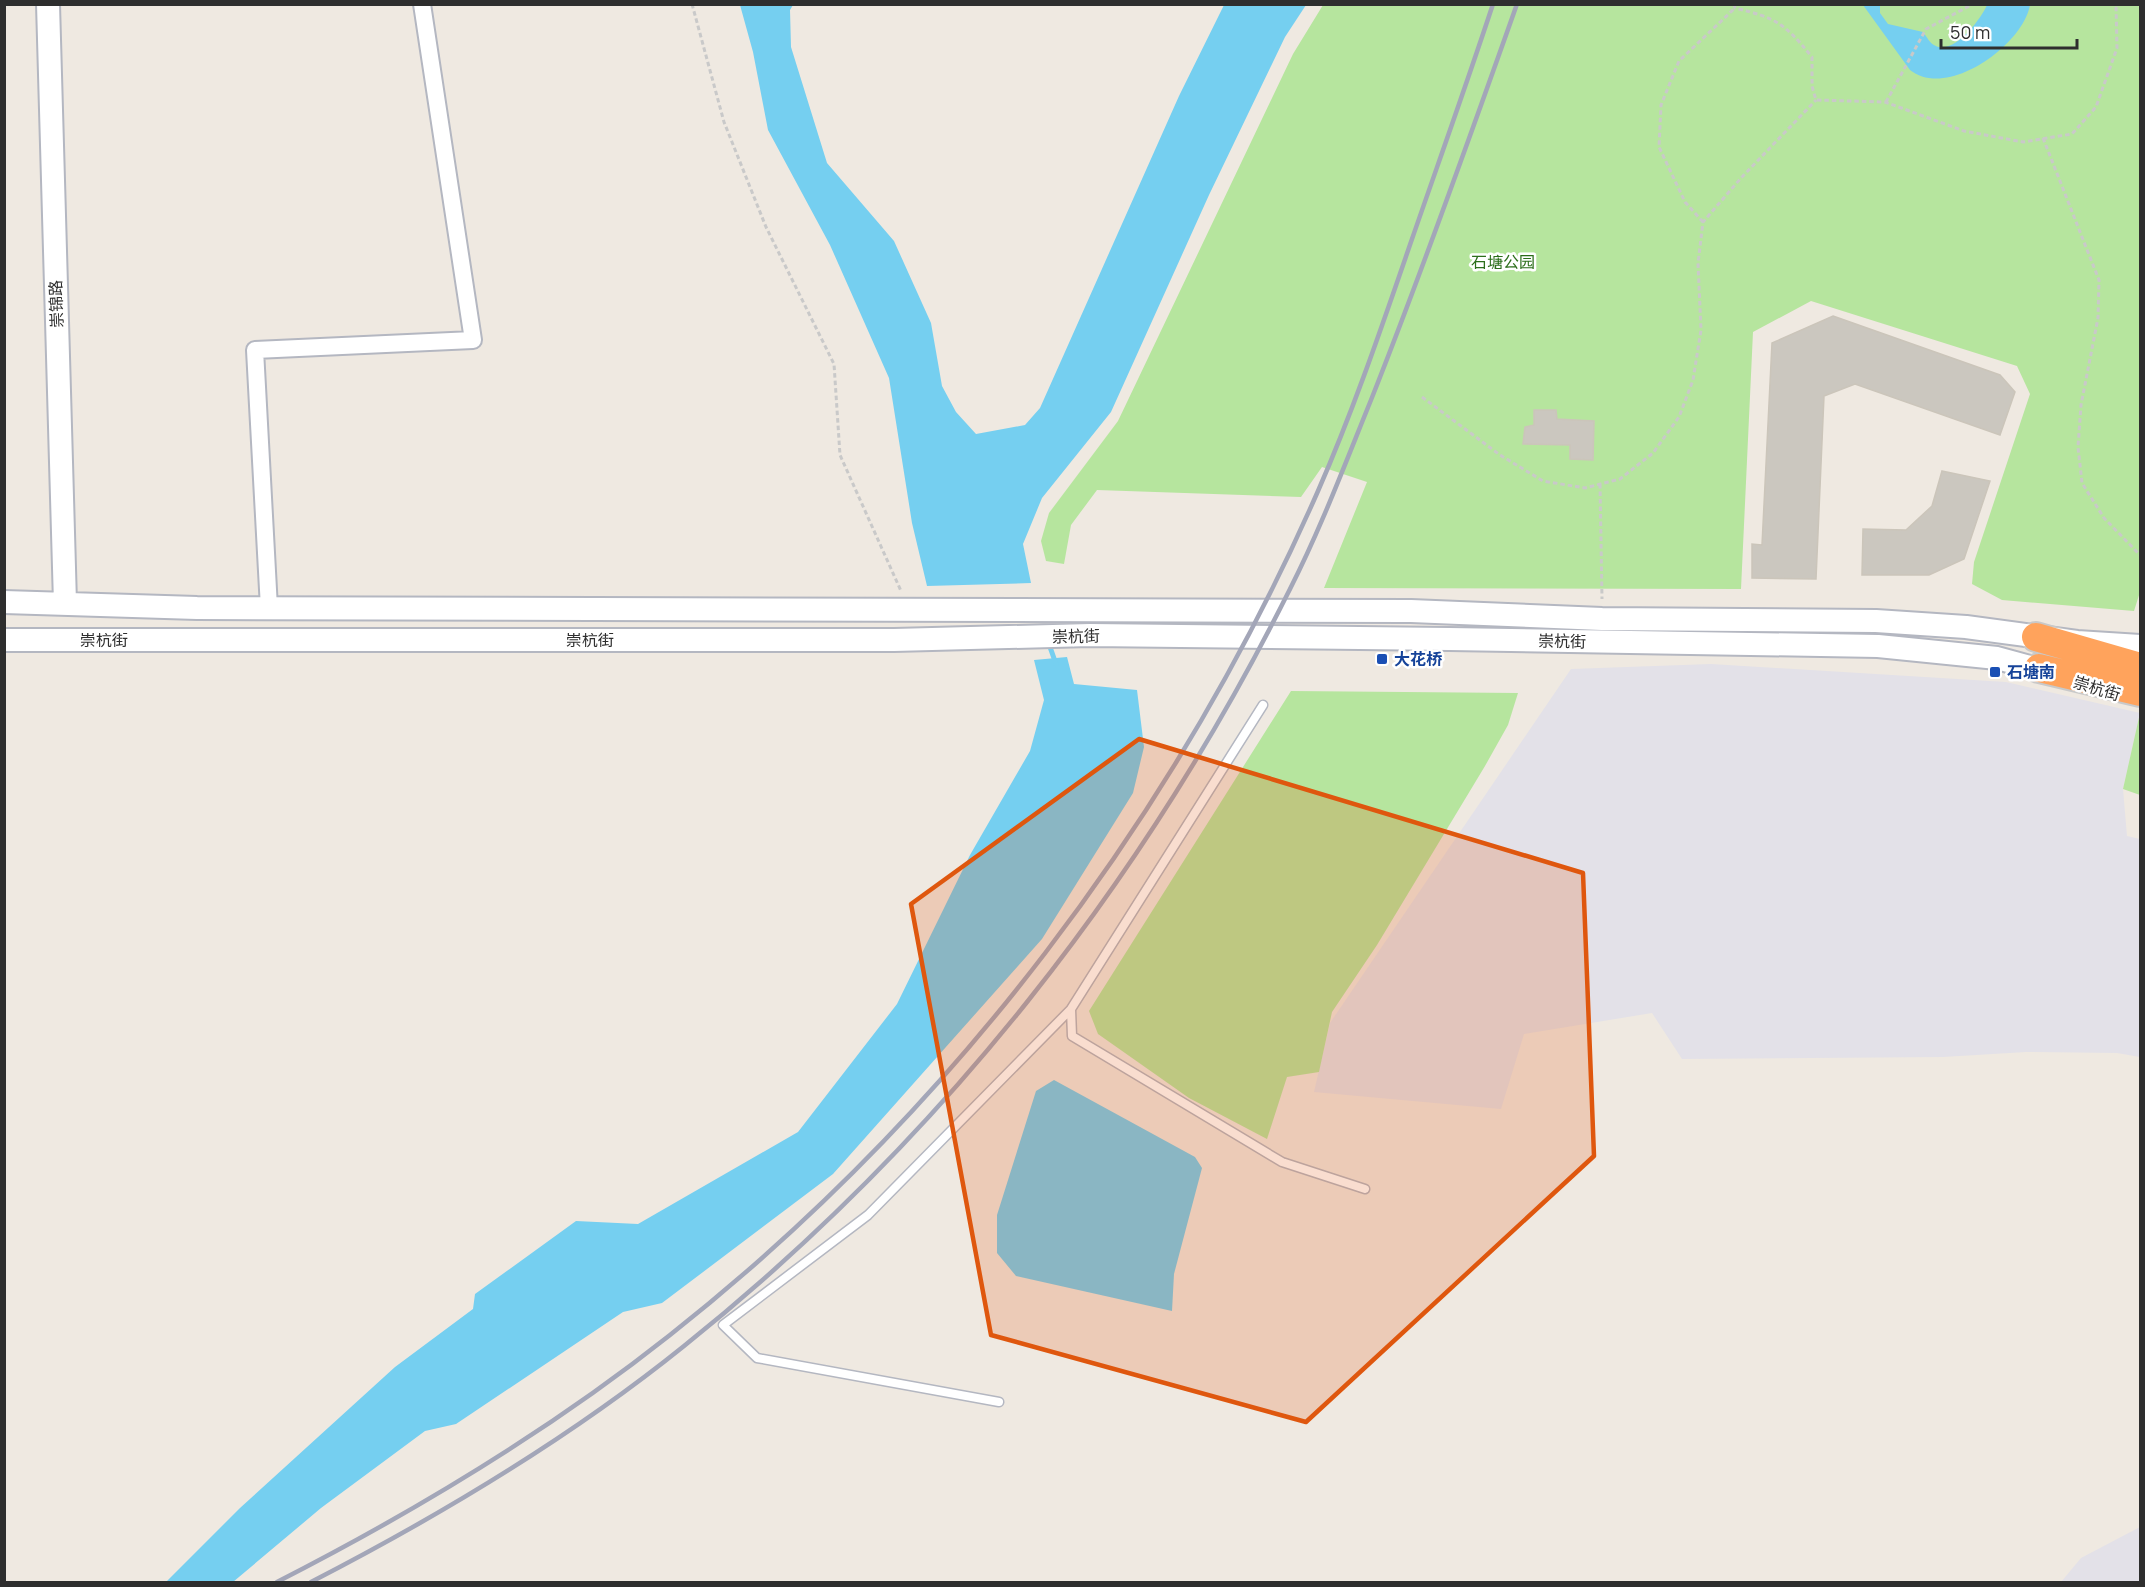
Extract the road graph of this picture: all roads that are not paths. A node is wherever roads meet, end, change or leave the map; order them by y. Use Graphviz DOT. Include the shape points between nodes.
graph roads {
  1 [pos="48,4"];
  2 [pos="422,4"];
  3 [pos="4,602"];
  4 [pos="65,603"];
  5 [pos="269,608"];
  6 [pos="2036,637"];
  7 [pos="4,640"];
  8 [pos="2140,646"];
  9 [pos="2140,667"];
  10 [pos="2039,668"];
  11 [pos="2140,692"];
  12 [pos="2140,701"];
  13 [pos="1263,705"];
  14 [pos="1071,1009"];
  15 [pos="1365,1189"];
  16 [pos="999,1402"];
  1 -- 4 [label="main road, 崇锦路"];
  2 -- 5 [label="street" via="473,340 255,350"];
  3 -- 4 [label="main road, 崇杭街"];
  4 -- 5 [label="main road, 崇杭街"];
  5 -- 6 [label="main road, 崇杭街" via="1380,610 1602,619 1876,621"];
  6 -- 8 [label="main road, 崇杭街"];
  6 -- 9 [label="highway"];
  7 -- 10 [label="main road, 崇杭街" via="894,640 1090,635 1449,639 1878,646 1997,658"];
  10 -- 11 [label="highway"];
  10 -- 12 [label="main road, 崇杭街"];
  13 -- 14 [label="lane"];
  14 -- 15 [label="lane" via="1072,1036 1282,1162"];
  14 -- 16 [label="lane" via="868,1215 723,1325 757,1358"];
}
